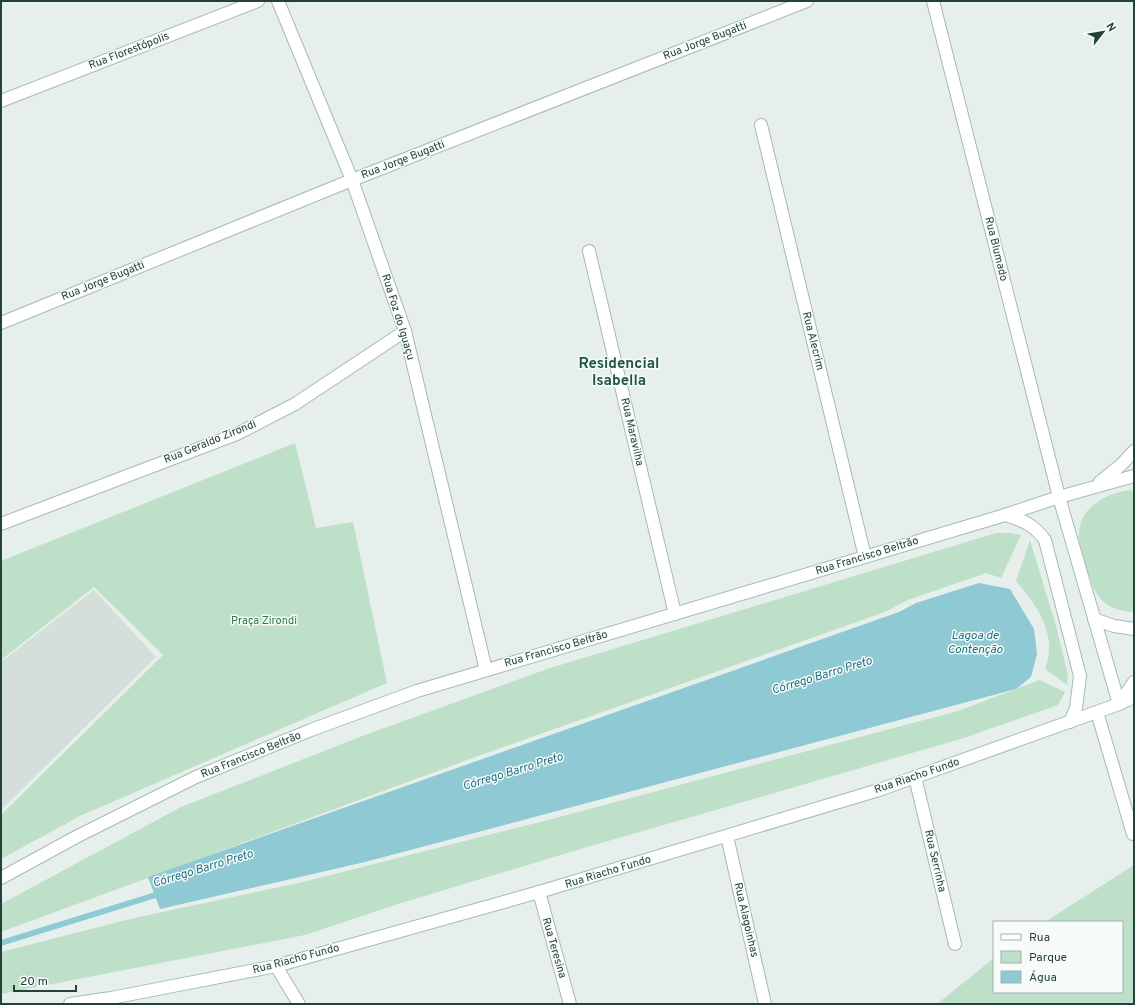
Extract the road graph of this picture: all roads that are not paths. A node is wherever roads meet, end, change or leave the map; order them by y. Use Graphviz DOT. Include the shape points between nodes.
graph roads {
  1 [pos="258,1"];
  2 [pos="278,1"];
  3 [pos="807,1"];
  4 [pos="933,1"];
  5 [pos="1,101"];
  6 [pos="760,125"];
  7 [pos="352,180"];
  8 [pos="590,251"];
  9 [pos="1,323"];
  10 [pos="405,331"];
  11 [pos="1134,451"];
  12 [pos="1134,476"];
  13 [pos="1121,479"];
  14 [pos="1095,486"];
  15 [pos="1134,486"];
  16 [pos="1059,497"];
  17 [pos="1005,516"];
  18 [pos="1,524"];
  19 [pos="865,557"];
  20 [pos="675,614"];
  21 [pos="1094,619"];
  22 [pos="1134,629"];
  23 [pos="486,670"];
  24 [pos="1134,682"];
  25 [pos="1134,698"];
  26 [pos="1119,704"];
  27 [pos="1097,712"];
  28 [pos="1070,722"];
  29 [pos="915,777"];
  30 [pos="1133,834"];
  31 [pos="727,836"];
  32 [pos="1,878"];
  33 [pos="539,892"];
  34 [pos="955,944"];
  35 [pos="276,966"];
  36 [pos="70,1004"];
  37 [pos="299,1004"];
  38 [pos="570,1004"];
  39 [pos="765,1004"];
  1 -- 5 [label="street, Rua Florestópolis"];
  2 -- 7 [label="street, Rua Foz do Iguaçu"];
  3 -- 7 [label="street, Rua Jorge Bugatti"];
  4 -- 16 [label="street, Rua Blumado"];
  6 -- 19 [label="street, Rua Alecrim"];
  7 -- 9 [label="street, Rua Jorge Bugatti"];
  7 -- 10 [label="street, Rua Foz do Iguaçu"];
  8 -- 20 [label="street, Rua Maravilha"];
  10 -- 18 [label="street, Rua Geraldo Zirondi" via="295,404 238,434"];
  10 -- 23 [label="street, Rua Foz do Iguaçu"];
  11 -- 14 [label="street"];
  12 -- 13 [label="street, Rua Francisco Beltrão"];
  13 -- 14 [label="street, Rua Francisco Beltrão"];
  13 -- 15 [label="street"];
  14 -- 16 [label="street, Rua Francisco Beltrão"];
  16 -- 17 [label="street, Rua Francisco Beltrão"];
  16 -- 21 [label="street, Rua Blumado"];
  17 -- 19 [label="street, Rua Francisco Beltrão"];
  17 -- 28 [label="street" via="1029,523 1044,540 1080,676 1076,708"];
  19 -- 20 [label="street, Rua Francisco Beltrão"];
  20 -- 23 [label="street, Rua Francisco Beltrão"];
  21 -- 22 [label="street"];
  21 -- 26 [label="street, Rua Blumado"];
  23 -- 32 [label="street, Rua Francisco Beltrão" via="417,691 311,730 196,777"];
  24 -- 26 [label="street"];
  25 -- 26 [label="street, Rua Riacho Fundo"];
  26 -- 27 [label="street, Rua Riacho Fundo"];
  27 -- 28 [label="street, Rua Riacho Fundo"];
  27 -- 30 [label="street"];
  28 -- 29 [label="street, Rua Riacho Fundo"];
  29 -- 31 [label="street, Rua Riacho Fundo"];
  29 -- 34 [label="street, Rua Serrinha"];
  31 -- 33 [label="street, Rua Riacho Fundo"];
  31 -- 39 [label="street, Rua Alagoinhas"];
  33 -- 35 [label="street, Rua Riacho Fundo"];
  33 -- 38 [label="street, Rua Teresina"];
  35 -- 36 [label="street, Rua Riacho Fundo"];
  35 -- 37 [label="street"];
}
